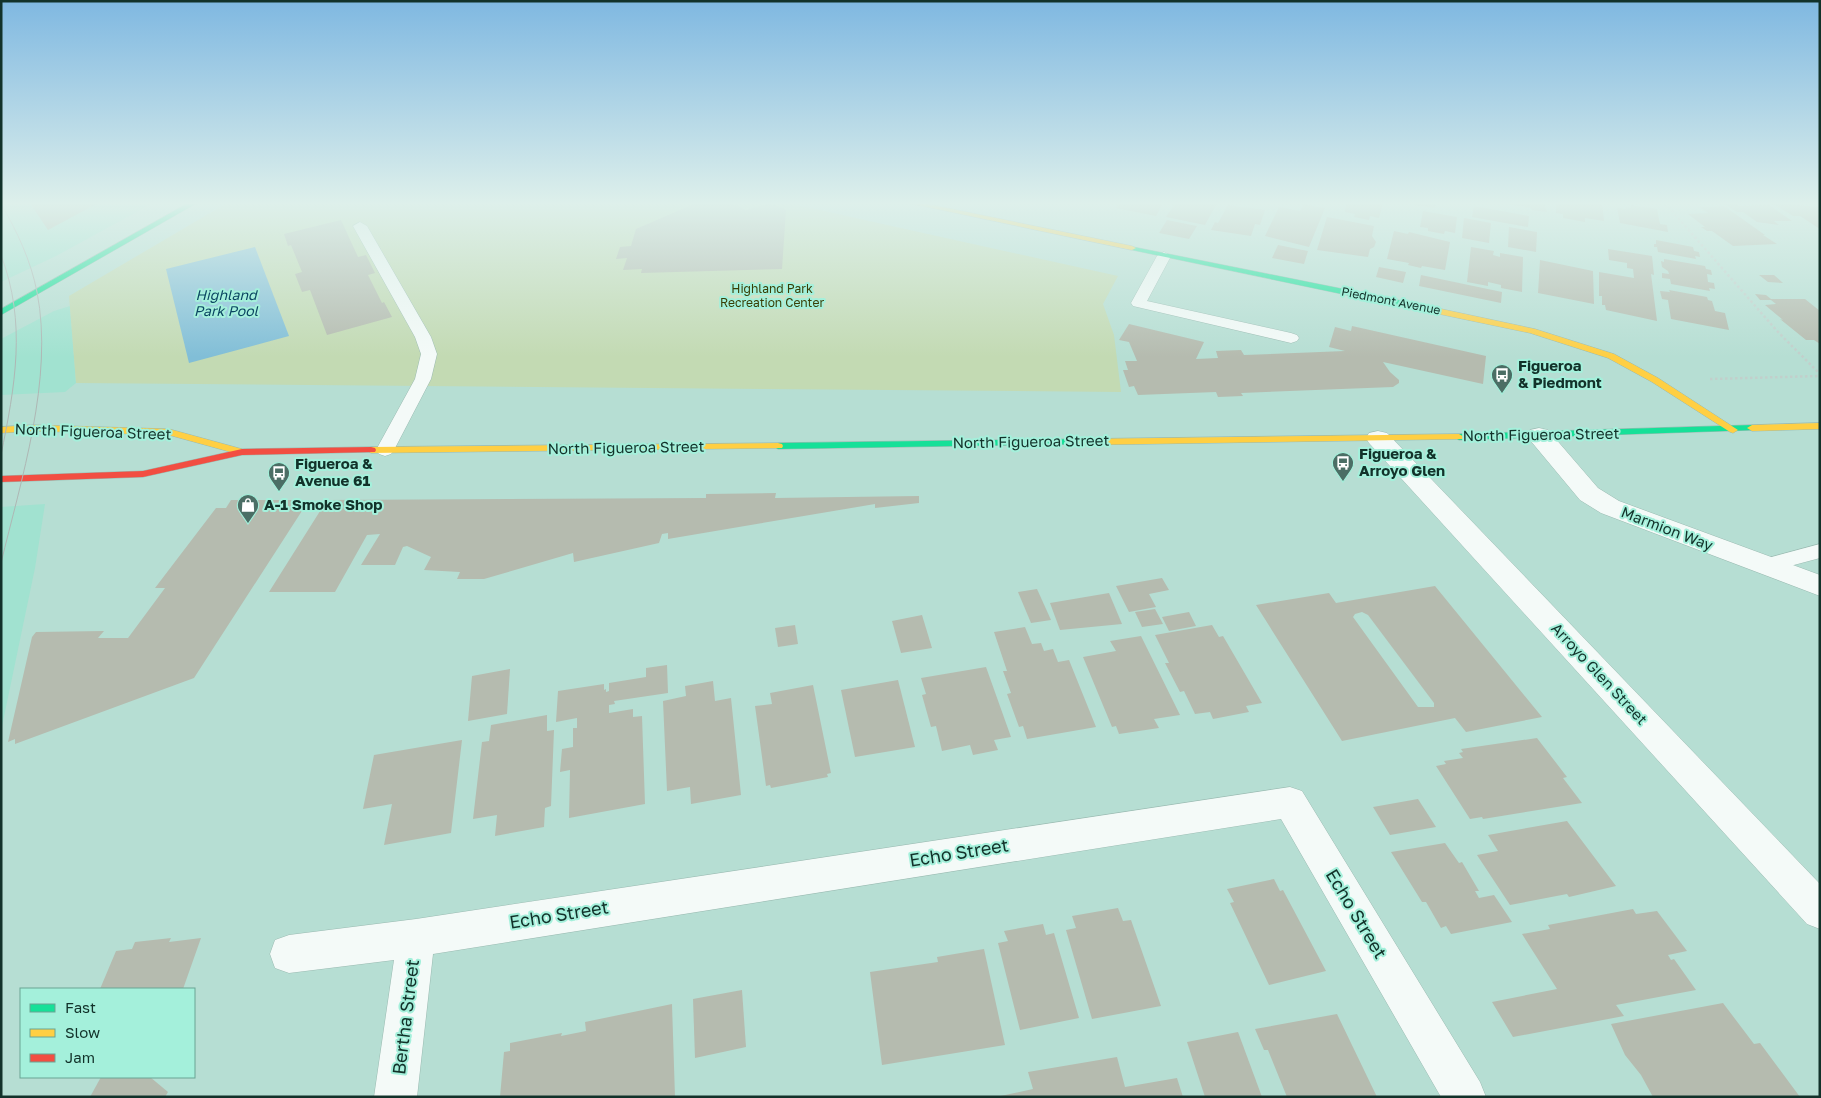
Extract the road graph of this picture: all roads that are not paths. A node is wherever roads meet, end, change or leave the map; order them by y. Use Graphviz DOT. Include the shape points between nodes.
graph roads {
  1 [pos="104,254"];
  2 [pos="376,254"];
  3 [pos="1156,254"];
  4 [pos="1164,256"];
  5 [pos="1,313"];
  6 [pos="1291,338"];
  7 [pos="1820,426"];
  8 [pos="1,430"];
  9 [pos="1733,430"];
  10 [pos="1539,435"];
  11 [pos="1378,438"];
  12 [pos="385,450"];
  13 [pos="242,452"];
  14 [pos="1,479"];
  15 [pos="1820,551"];
  16 [pos="1764,566"];
  17 [pos="1820,586"];
  18 [pos="1820,911"];
  19 [pos="416,938"];
  20 [pos="289,954"];
  21 [pos="395,1097"];
  22 [pos="1465,1097"];
  1 -- 5 [label="main road"];
  2 -- 12 [label="lane" via="423,337 429,354 422,379"];
  3 -- 4 [label="main road, Piedmont Avenue"];
  4 -- 6 [label="lane" via="1138,302"];
  4 -- 9 [label="main road, Piedmont Avenue" via="1532,331 1611,356"];
  7 -- 9 [label="main road, North Figueroa Street"];
  8 -- 13 [label="main road, North Figueroa Street" via="169,432"];
  9 -- 10 [label="main road, North Figueroa Street"];
  10 -- 11 [label="main road, North Figueroa Street"];
  10 -- 16 [label="street, Marmion Way" via="1589,494 1610,507"];
  11 -- 12 [label="main road, North Figueroa Street"];
  11 -- 18 [label="street, Arroyo Glen Street"];
  12 -- 13 [label="main road, North Figueroa Street"];
  13 -- 14 [label="main road, North Figueroa Street" via="143,474"];
  15 -- 16 [label="lane"];
  16 -- 17 [label="street, Marmion Way"];
  19 -- 20 [label="street, Echo Street"];
  19 -- 21 [label="street, Bertha Street"];
  19 -- 22 [label="street, Echo Street" via="1290,802"];
}
